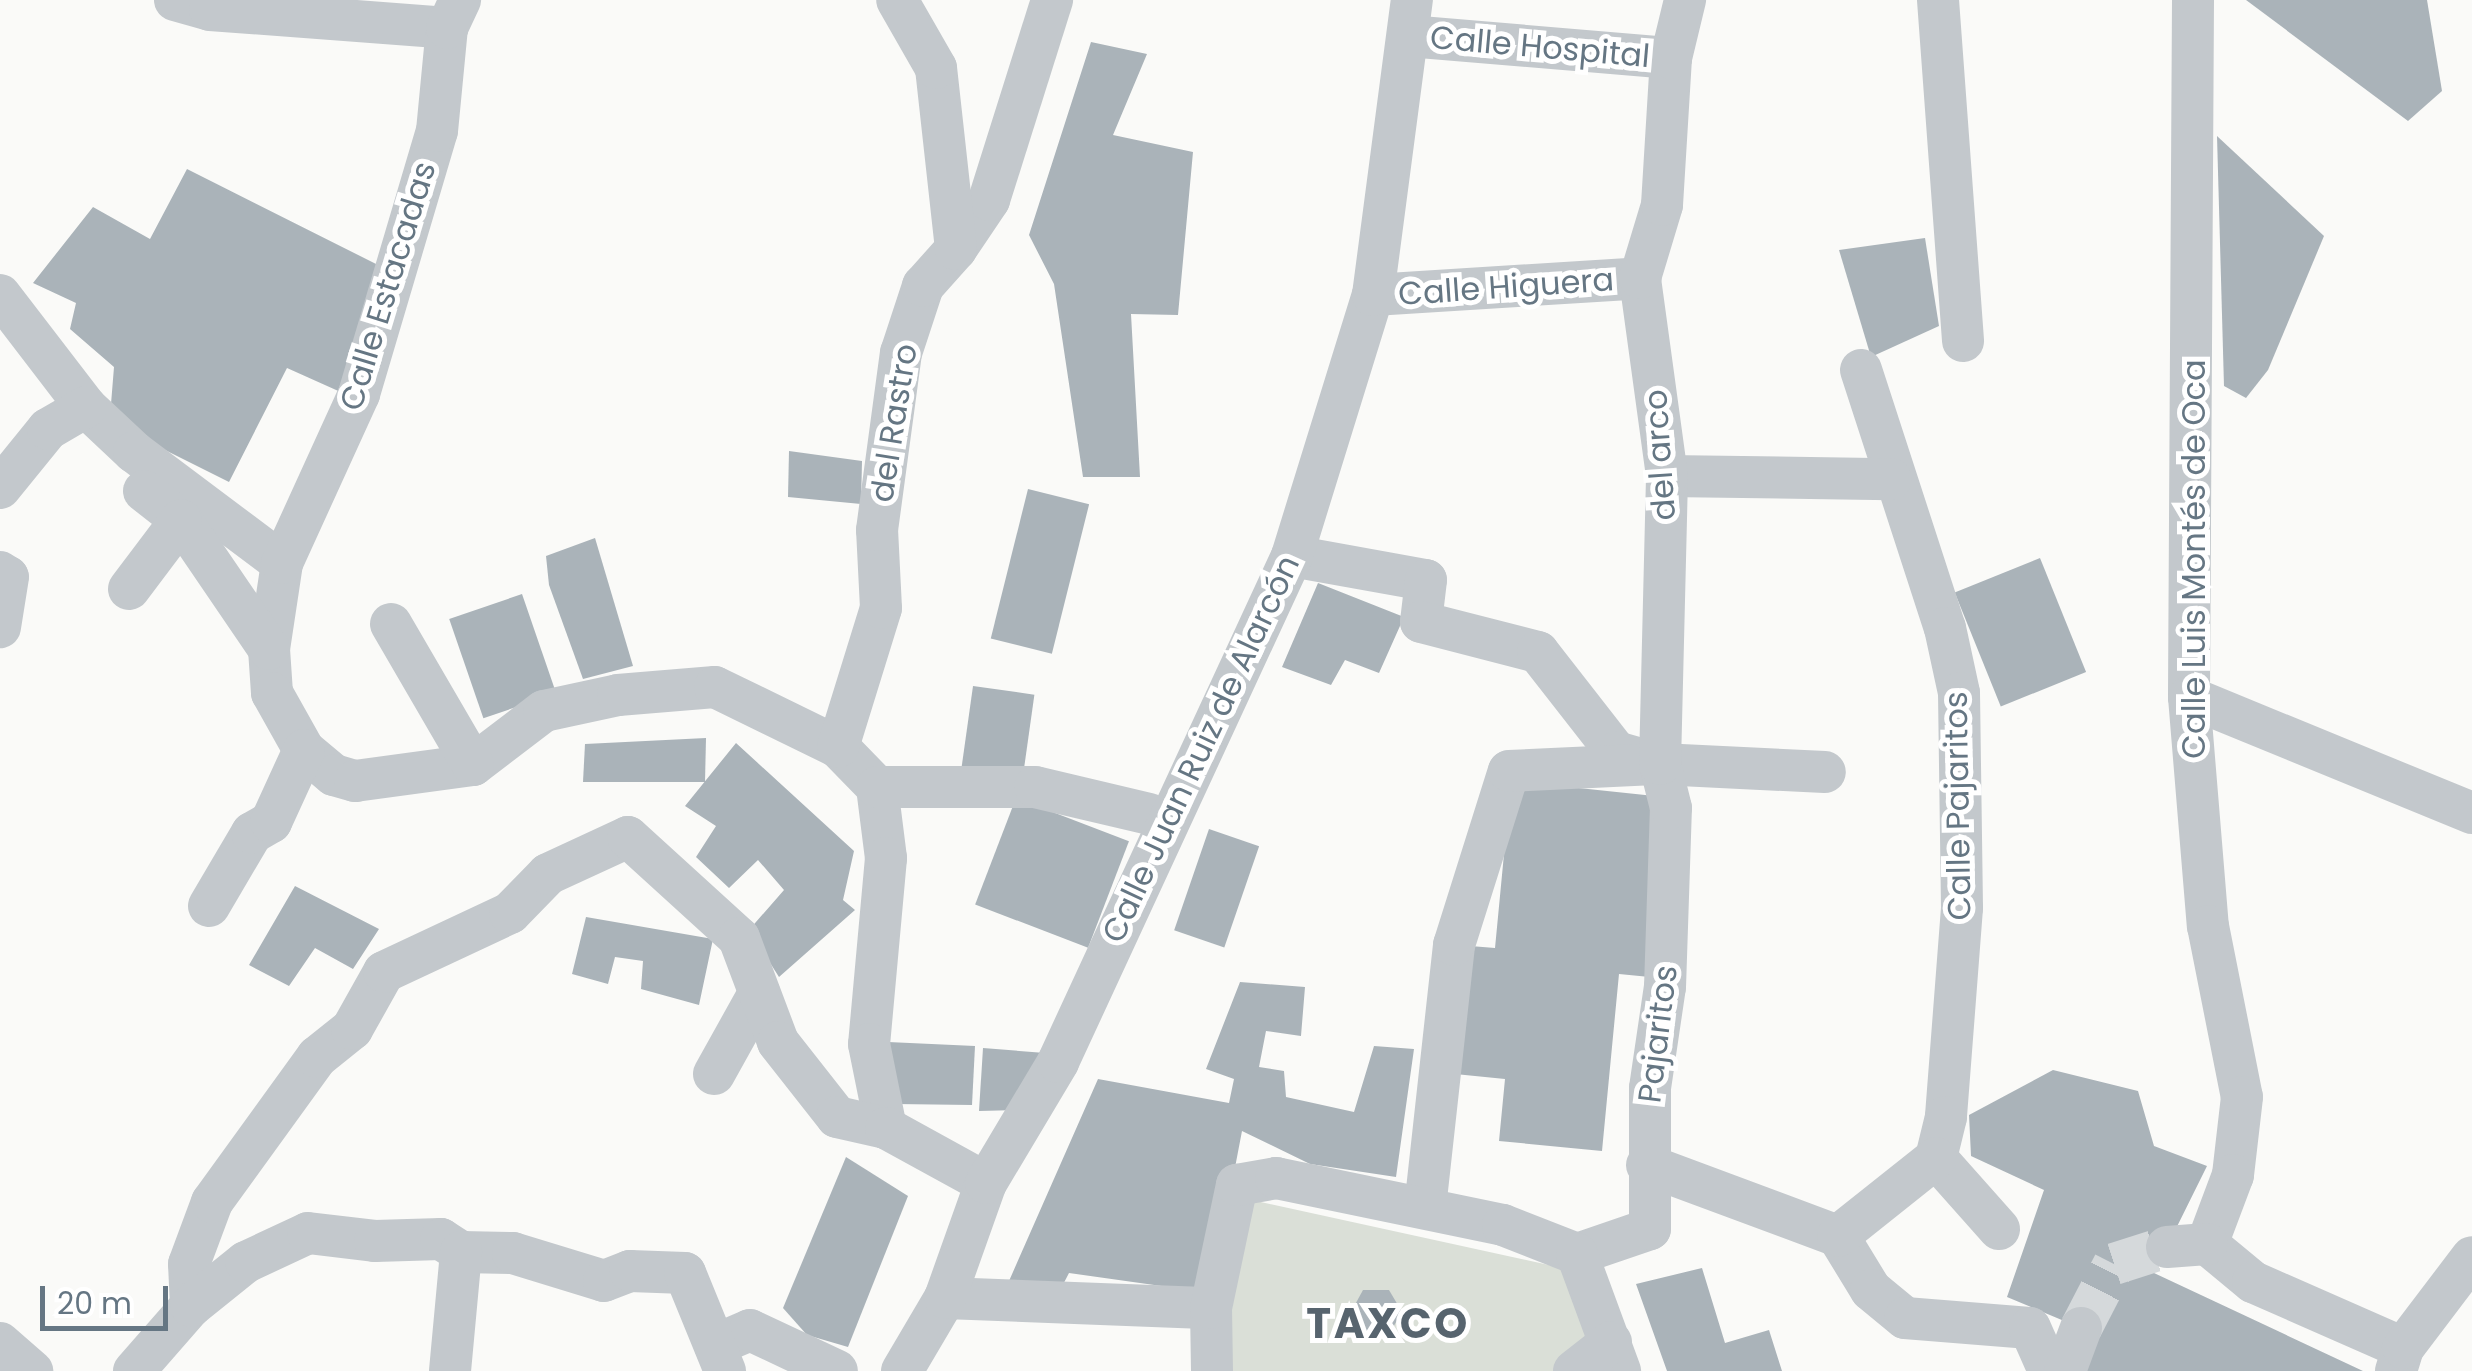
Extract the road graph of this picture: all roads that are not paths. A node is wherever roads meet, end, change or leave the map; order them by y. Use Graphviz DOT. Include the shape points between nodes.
graph roads {
  1 [pos="175,0"];
  2 [pos="897,0"];
  3 [pos="1052,0"];
  4 [pos="1686,0"];
  5 [pos="1938,0"];
  6 [pos="2193,0"];
  7 [pos="454,14"];
  8 [pos="1410,18"];
  9 [pos="1671,58"];
  10 [pos="956,249"];
  11 [pos="1640,278"];
  12 [pos="1373,295"];
  13 [pos="0,296"];
  14 [pos="1963,341"];
  15 [pos="1861,370"];
  16 [pos="86,407"];
  17 [pos="1667,476"];
  18 [pos="1891,480"];
  19 [pos="132,482"];
  20 [pos="0,488"];
  21 [pos="181,520"];
  22 [pos="1292,556"];
  23 [pos="282,563"];
  24 [pos="0,572"];
  25 [pos="130,588"];
  26 [pos="391,624"];
  27 [pos="0,626"];
  28 [pos="270,648"];
  29 [pos="2190,697"];
  30 [pos="1574,700"];
  31 [pos="838,747"];
  32 [pos="304,750"];
  33 [pos="1660,764"];
  34 [pos="473,766"];
  35 [pos="1825,772"];
  36 [pos="1554,773"];
  37 [pos="876,786"];
  38 [pos="2472,812"];
  39 [pos="1150,814"];
  40 [pos="209,906"];
  41 [pos="760,993"];
  42 [pos="714,1074"];
  43 [pos="886,1128"];
  44 [pos="1936,1158"];
  45 [pos="1647,1165"];
  46 [pos="986,1183"];
  47 [pos="1425,1208"];
  48 [pos="1999,1229"];
  49 [pos="1838,1236"];
  50 [pos="461,1252"];
  51 [pos="1577,1254"];
  52 [pos="2472,1256"];
  53 [pos="945,1298"];
  54 [pos="191,1306"];
  55 [pos="1211,1308"];
  56 [pos="2081,1328"];
  57 [pos="0,1343"];
  58 [pos="1616,1356"];
  59 [pos="720,1358"];
  60 [pos="2400,1360"];
  61 [pos="32,1371"];
  62 [pos="134,1371"];
  63 [pos="450,1371"];
  64 [pos="837,1371"];
  65 [pos="902,1371"];
  66 [pos="1212,1371"];
  67 [pos="1574,1371"];
  68 [pos="2050,1371"];
  69 [pos="2064,1371"];
  1 -- 7 [label="street" via="210,10"];
  2 -- 10 [label="street" via="936,68"];
  3 -- 10 [label="street, del Rastro" via="989,200"];
  4 -- 9 [label="street, del arco"];
  5 -- 14 [label="street"];
  6 -- 29 [label="street, Calle Luis Montés de Oca"];
  7 -- 23 [label="street, Calle Estacadas" via="437,131 358,394"];
  8 -- 9 [label="street, Calle Hospital"];
  8 -- 12 [label="street, Calle Juan Ruiz de Alarcón"];
  9 -- 11 [label="street, del arco" via="1662,205"];
  10 -- 31 [label="street, del Rastro" via="923,286 901,352 876,530 881,608"];
  11 -- 12 [label="street, Calle Higuera"];
  11 -- 17 [label="street, del arco"];
  12 -- 22 [label="street, Calle Juan Ruiz de Alarcón"];
  13 -- 16 [label="street"];
  15 -- 18 [label="street, Calle Pajaritos"];
  16 -- 20 [label="street" via="48,429"];
  16 -- 23 [label="street" via="134,452"];
  17 -- 18 [label="street"];
  17 -- 33 [label="street, del arco"];
  18 -- 44 [label="street, Calle Pajaritos" via="1945,628 1960,693 1962,908 1946,1117"];
  19 -- 21 [label="street"];
  21 -- 25 [label="street"];
  21 -- 28 [label="street"];
  22 -- 30 [label="street" via="1426,580 1421,622 1538,652"];
  22 -- 46 [label="street, Calle Juan Ruiz de Alarcón" via="1178,778 1058,1062"];
  23 -- 28 [label="street, Calle Estacadas"];
  24 -- 27 [label="street" via="8,577"];
  26 -- 34 [label="street"];
  28 -- 32 [label="street, Calle Estacadas" via="272,693"];
  29 -- 38 [label="street"];
  29 -- 60 [label="street, Calle Luis Montés de Oca" via="2208,926 2242,1098 2233,1175 2187,1245"];
  30 -- 33 [label="street" via="1616,752"];
  30 -- 36 [label="street"];
  31 -- 34 [label="street" via="715,687 618,694 544,711"];
  31 -- 37 [label="street"];
  32 -- 34 [label="street" via="354,782"];
  32 -- 40 [label="street" via="271,822 252,833"];
  33 -- 35 [label="street"];
  33 -- 36 [label="street"];
  33 -- 45 [label="street, Pajaritos" via="1671,808 1672,887"];
  36 -- 47 [label="street" via="1509,771 1454,944"];
  37 -- 39 [label="street" via="1035,788"];
  37 -- 43 [label="street" via="886,858 870,1044"];
  41 -- 42 [label="street"];
  41 -- 43 [label="street" via="778,1042 837,1117"];
  41 -- 54 [label="street" via="739,938 628,837 548,874 510,913 384,972 352,1029 318,1057 212,1202 189,1264"];
  43 -- 46 [label="street"];
  44 -- 48 [label="street"];
  44 -- 49 [label="street"];
  45 -- 49 [label="street"];
  45 -- 51 [label="street, Pajaritos" via="1650,1228"];
  46 -- 53 [label="street, Calle Juan Ruiz de Alarcón"];
  47 -- 51 [label="street" via="1504,1225"];
  47 -- 55 [label="street" via="1276,1178 1237,1185"];
  49 -- 68 [label="street" via="1872,1290 1905,1318 2030,1328"];
  50 -- 54 [label="street" via="441,1239 375,1242 308,1232 246,1262"];
  50 -- 59 [label="street" via="513,1254 604,1280 630,1271 684,1272"];
  50 -- 63 [label="street"];
  51 -- 58 [label="street"];
  52 -- 60 [label="street"];
  53 -- 55 [label="street"];
  53 -- 65 [label="street, Calle Juan Ruiz de Alarcón"];
  54 -- 62 [label="street"];
  55 -- 66 [label="street"];
  56 -- 69 [label="street"];
  57 -- 61 [label="street"];
  58 -- 67 [label="street"];
  59 -- 64 [label="street" via="750,1330"];
}
